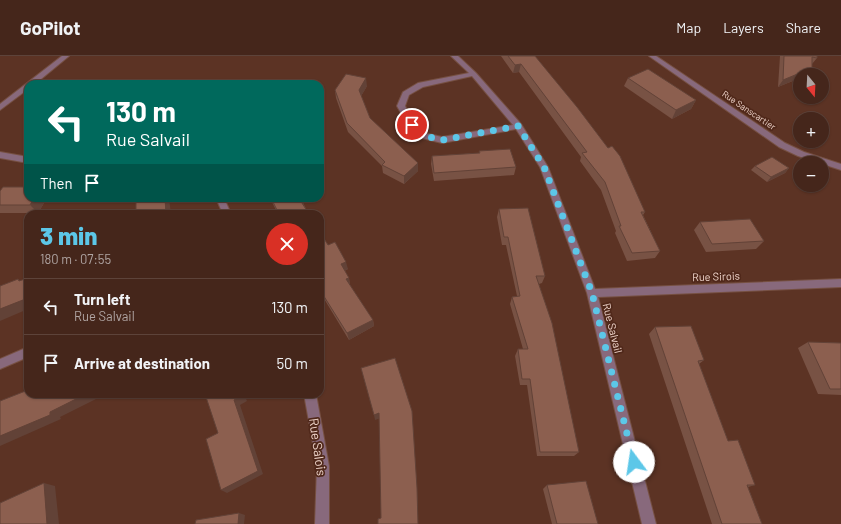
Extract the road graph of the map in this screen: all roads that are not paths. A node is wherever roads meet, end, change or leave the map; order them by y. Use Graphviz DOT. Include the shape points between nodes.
graph roads {
  1 [pos="66,56"];
  2 [pos="454,56"];
  3 [pos="652,56"];
  4 [pos="474,74"];
  5 [pos="36,80"];
  6 [pos="24,89"];
  7 [pos="0,108"];
  8 [pos="518,126"];
  9 [pos="0,155"];
  10 [pos="24,159"];
  11 [pos="841,167"];
  12 [pos="841,283"];
  13 [pos="592,293"];
  14 [pos="24,354"];
  15 [pos="0,364"];
  16 [pos="311,398"];
  17 [pos="322,524"];
  18 [pos="649,524"];
  1 -- 5 [label="street"];
  2 -- 4 [label="street, Rue Salvail"];
  3 -- 11 [label="street, Rue Sanscartier" via="782,145"];
  4 -- 8 [label="street, Rue Salvail"];
  4 -- 8 [label="street" via="421,85 406,94 401,106 417,134 442,140"];
  6 -- 7 [label="street"];
  8 -- 13 [label="street, Rue Salvail" via="544,167"];
  9 -- 10 [label="street"];
  12 -- 13 [label="street, Rue Sirois"];
  13 -- 18 [label="street, Rue Salvail"];
  14 -- 15 [label="street"];
  16 -- 17 [label="street, Rue Salois" via="323,466"];
}
